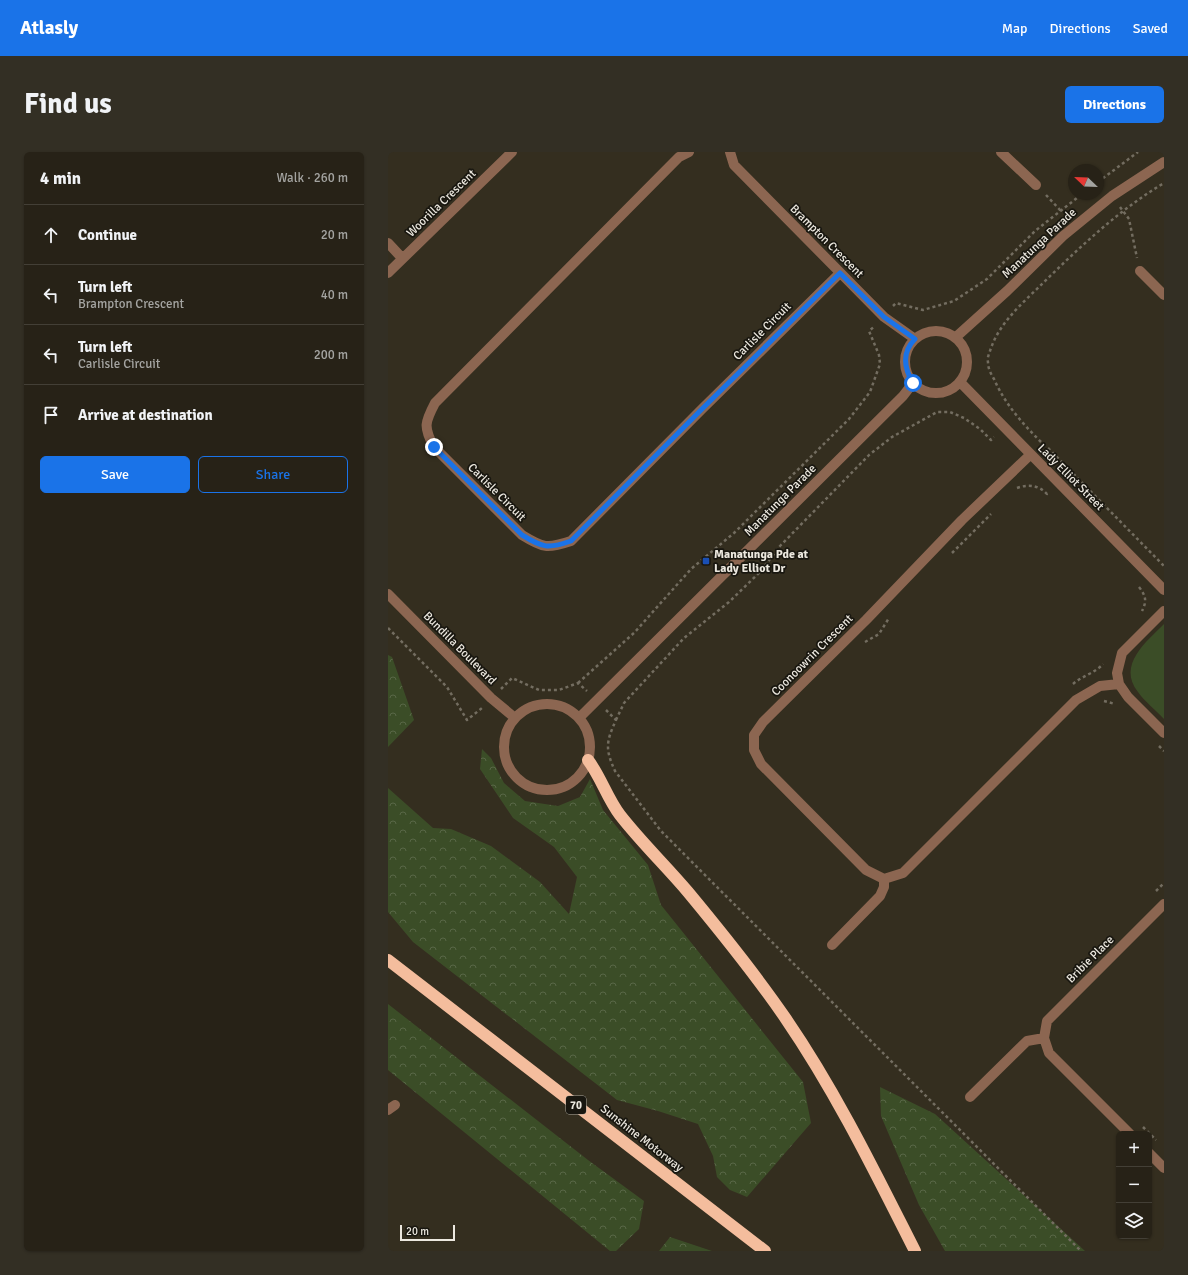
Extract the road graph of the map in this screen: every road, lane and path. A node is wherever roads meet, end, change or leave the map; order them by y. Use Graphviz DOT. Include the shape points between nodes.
graph roads {
  1 [pos="512,152"];
  2 [pos="689,152"];
  3 [pos="730,152"];
  4 [pos="1001,152"];
  5 [pos="1138,152"];
  6 [pos="1164,162"];
  7 [pos="1104,178"];
  8 [pos="1164,183"];
  9 [pos="1036,185"];
  10 [pos="1112,196"];
  11 [pos="1075,200"];
  12 [pos="1061,211"];
  13 [pos="1123,212"];
  14 [pos="388,243"];
  15 [pos="402,258"];
  16 [pos="1140,270"];
  17 [pos="388,273"];
  18 [pos="840,273"];
  19 [pos="1164,295"];
  20 [pos="884,317"];
  21 [pos="956,337"];
  22 [pos="915,339"];
  23 [pos="960,382"];
  24 [pos="913,383"];
  25 [pos="991,440"];
  26 [pos="1030,455"];
  27 [pos="1017,489"];
  28 [pos="1051,490"];
  29 [pos="995,510"];
  30 [pos="951,554"];
  31 [pos="1164,566"];
  32 [pos="1142,581"];
  33 [pos="1164,590"];
  34 [pos="388,594"];
  35 [pos="1164,611"];
  36 [pos="892,614"];
  37 [pos="1140,615"];
  38 [pos="388,628"];
  39 [pos="859,646"];
  40 [pos="1106,659"];
  41 [pos="578,683"];
  42 [pos="506,684"];
  43 [pos="1120,684"];
  44 [pos="1070,686"];
  45 [pos="583,688"];
  46 [pos="1101,702"];
  47 [pos="1117,704"];
  48 [pos="475,714"];
  49 [pos="611,715"];
  50 [pos="515,718"];
  51 [pos="579,718"];
  52 [pos="616,720"];
  53 [pos="1164,733"];
  54 [pos="1154,741"];
  55 [pos="1164,751"];
  56 [pos="588,760"];
  57 [pos="884,879"];
  58 [pos="1164,904"];
  59 [pos="832,945"];
  60 [pos="388,960"];
  61 [pos="1044,1038"];
  62 [pos="970,1098"];
  63 [pos="1142,1126"];
  64 [pos="1127,1131"];
  65 [pos="1158,1143"];
  66 [pos="1152,1156"];
  67 [pos="1164,1168"];
  68 [pos="765,1251"];
  69 [pos="915,1251"];
  70 [pos="1081,1251"];
  1 -- 15 [label="street, Woorilla Crescent"];
  2 -- 18 [label="street, Carlisle Circuit" via="679,157 435,403 428,418 427,434 434,447 522,535 536,544 553,547 571,541"];
  3 -- 18 [label="street, Brampton Crescent" via="734,165"];
  4 -- 9 [label="street"];
  5 -- 7 [label="path"];
  6 -- 10 [label="street, Manatunga Parade"];
  8 -- 13 [label="path"];
  9 -- 12 [label="path"];
  10 -- 13 [label="path"];
  10 -- 21 [label="street, Manatunga Parade" via="1063,236"];
  11 -- 12 [label="path"];
  12 -- 20 [label="path" via="1035,230 987,279 954,301 923,310 896,303"];
  13 -- 16 [label="path" via="1129,219"];
  13 -- 31 [label="path" via="1083,244 1015,311 1001,329 987,360 1000,394 1016,416"];
  14 -- 15 [label="street"];
  15 -- 17 [label="street, Woorilla Crescent"];
  16 -- 19 [label="street"];
  18 -- 20 [label="street, Brampton Crescent"];
  20 -- 22 [label="street, Brampton Crescent"];
  20 -- 41 [label="path" via="869,331 879,355 877,376 870,392 849,419 734,533 691,569 634,633"];
  21 -- 22 [label="street" via="937,330 927,331"];
  21 -- 23 [label="street" via="963,344 968,364 966,374"];
  22 -- 24 [label="street" via="906,353 905,364 907,374"];
  23 -- 24 [label="street" via="942,393 922,390"];
  23 -- 26 [label="street, Lady Elliot Street"];
  24 -- 51 [label="street, Manatunga Parade" via="892,407"];
  25 -- 52 [label="path" via="980,428 950,412 937,412 892,437 869,455 729,602 684,638 624,703"];
  26 -- 33 [label="street, Lady Elliot Street"];
  26 -- 57 [label="street, Coonoowrin Crescent" via="962,520 763,722 754,735 754,750 761,764 866,870"];
  27 -- 28 [label="path" via="1025,485 1035,486 1047,494"];
  29 -- 30 [label="path"];
  32 -- 37 [label="path" via="1138,586 1144,594 1146,604"];
  34 -- 50 [label="street, Bundilla Boulevard" via="491,698"];
  35 -- 43 [label="street" via="1122,653 1117,673"];
  36 -- 39 [label="path" via="879,634"];
  38 -- 48 [label="path" via="447,687 467,720"];
  40 -- 44 [label="path" via="1099,670"];
  41 -- 42 [label="path" via="559,690 539,690 512,678"];
  41 -- 45 [label="path"];
  43 -- 53 [label="street" via="1128,697"];
  43 -- 57 [label="street" via="1100,686 1076,700 903,873"];
  46 -- 47 [label="path"];
  49 -- 52 [label="path"];
  50 -- 51 [label="street" via="528,709 541,705 556,705"];
  50 -- 56 [label="street" via="507,730 504,747 506,762 515,777 527,786 557,790 570,784 581,774"];
  51 -- 56 [label="street" via="587,731 590,746"];
  52 -- 70 [label="path" via="607,746 611,762 615,771 661,831"];
  54 -- 55 [label="path"];
  56 -- 69 [label="highway" via="619,814 688,891 786,1018 843,1112"];
  57 -- 59 [label="street" via="880,896"];
  58 -- 61 [label="street, Bribie Place" via="1047,1021"];
  60 -- 68 [label="highway, Sunshine Motorway / 70"];
  61 -- 62 [label="street" via="1027,1041"];
  61 -- 64 [label="street" via="1049,1053"];
  63 -- 65 [label="path"];
  66 -- 67 [label="street"];
}
